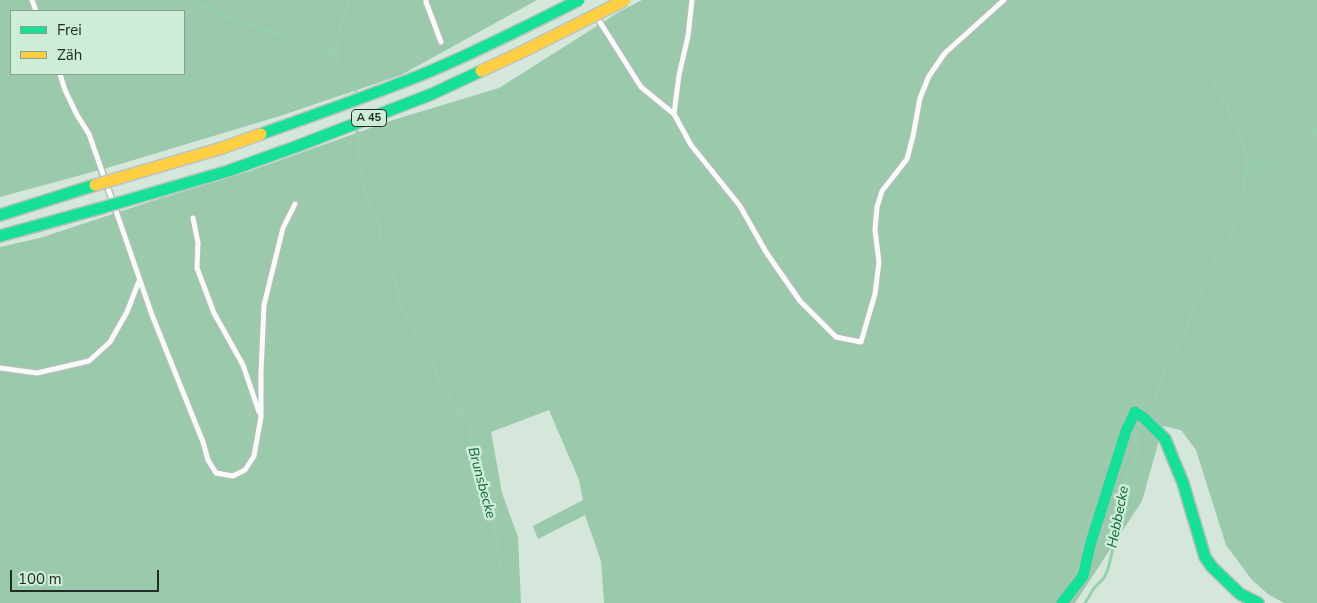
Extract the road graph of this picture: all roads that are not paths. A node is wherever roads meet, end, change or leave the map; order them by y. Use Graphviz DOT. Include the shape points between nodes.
graph roads {
  1 [pos="426,0"];
  2 [pos="579,0"];
  3 [pos="625,0"];
  4 [pos="692,0"];
  5 [pos="1004,0"];
  6 [pos="589,8"];
  7 [pos="441,42"];
  8 [pos="60,75"];
  9 [pos="674,114"];
  10 [pos="295,204"];
  11 [pos="0,215"];
  12 [pos="193,218"];
  13 [pos="0,236"];
  14 [pos="140,280"];
  15 [pos="0,368"];
  16 [pos="261,417"];
  17 [pos="1062,603"];
  18 [pos="1258,603"];
  1 -- 7 [label="lane"];
  2 -- 11 [label="main road, A 45, bridge" via="423,74 349,103 222,148"];
  3 -- 13 [label="main road, A 45, bridge" via="432,94 295,147 228,171"];
  4 -- 9 [label="lane"];
  5 -- 9 [label="lane" via="945,53 929,76 920,98 907,159 882,192 877,207 875,230 879,262 875,294 861,342 836,337 800,301 766,252 740,206 691,144"];
  6 -- 9 [label="lane" via="640,87"];
  8 -- 14 [label="lane" via="89,134"];
  10 -- 16 [label="lane" via="282,228 264,305"];
  12 -- 16 [label="lane" via="198,243 197,268 214,313 242,365"];
  14 -- 15 [label="lane" via="110,342 89,362 37,373"];
  14 -- 16 [label="lane" via="216,474 233,476 245,470 254,456"];
  17 -- 18 [label="main road" via="1083,576 1126,431 1135,412 1165,439 1183,483 1205,557 1240,594"];
}
